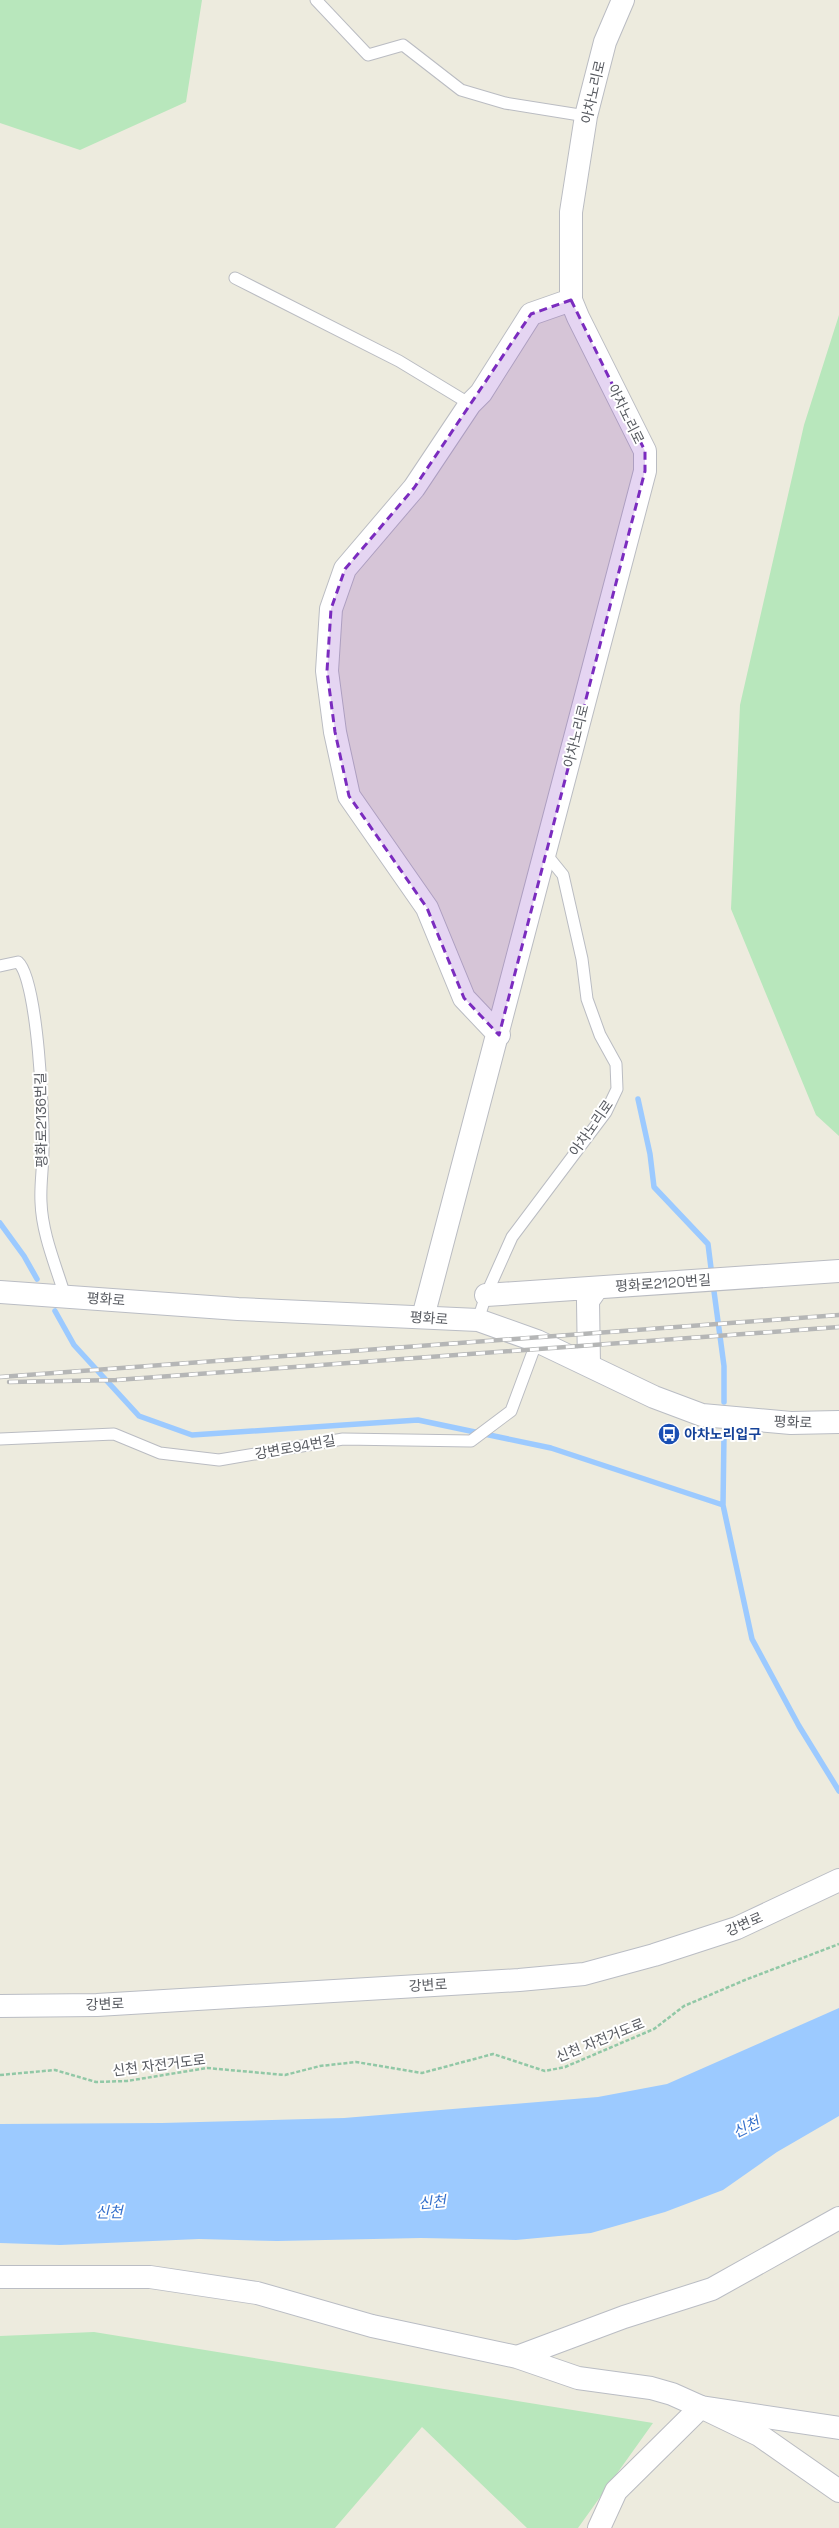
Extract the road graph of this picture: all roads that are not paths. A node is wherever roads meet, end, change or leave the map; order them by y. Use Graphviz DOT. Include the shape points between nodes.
graph roads {
  1 [pos="316,0"];
  2 [pos="624,0"];
  3 [pos="586,116"];
  4 [pos="235,278"];
  5 [pos="571,300"];
  6 [pos="470,404"];
  7 [pos="546,854"];
  8 [pos="0,966"];
  9 [pos="499,1035"];
  10 [pos="839,1271"];
  11 [pos="597,1288"];
  12 [pos="0,1292"];
  13 [pos="486,1295"];
  14 [pos="65,1296"];
  15 [pos="423,1317"];
  16 [pos="478,1320"];
  17 [pos="537,1341"];
  18 [pos="589,1365"];
  19 [pos="839,1422"];
  20 [pos="0,1439"];
  21 [pos="839,1880"];
  22 [pos="0,2006"];
  23 [pos="839,2218"];
  24 [pos="0,2277"];
  25 [pos="517,2358"];
  26 [pos="701,2407"];
  27 [pos="839,2428"];
  28 [pos="839,2492"];
  29 [pos="599,2528"];
  1 -- 3 [label="lane" via="368,55 403,45 461,90 505,103"];
  2 -- 3 [label="street, 아차노리로" via="605,42"];
  3 -- 5 [label="street, 아차노리로" via="571,212"];
  4 -- 6 [label="lane" via="400,361"];
  5 -- 6 [label="street" via="531,314 481,393"];
  5 -- 7 [label="street, 아차노리로" via="645,451 645,471"];
  6 -- 9 [label="street" via="414,488 345,569 331,609 327,671 335,732 349,796 427,908 464,998"];
  7 -- 9 [label="street, 아차노리로"];
  7 -- 13 [label="lane, 아차노리로" via="563,875 582,959 587,999 600,1035 616,1064 617,1089 606,1112 512,1237"];
  8 -- 14 [label="lane, 평화로2136번길" via="18,962 24,967 30,995 40,1071 43,1149 41,1203 48,1240"];
  9 -- 15 [label="street, 아차노리로"];
  10 -- 11 [label="street, 평화로2120번길"];
  11 -- 13 [label="street, 평화로2120번길"];
  11 -- 18 [label="street" via="588,1301"];
  12 -- 14 [label="street, 평화로"];
  13 -- 16 [label="lane, 아차노리로"];
  14 -- 15 [label="street, 평화로" via="238,1309"];
  15 -- 16 [label="street, 평화로"];
  16 -- 17 [label="street, 평화로"];
  17 -- 18 [label="street, 평화로"];
  17 -- 20 [label="lane, 강변로94번길" via="511,1411 471,1440 343,1439 218,1460 160,1453 114,1434"];
  18 -- 19 [label="street, 평화로" via="668,1403 702,1415 791,1423"];
  21 -- 22 [label="street, 강변로" via="737,1928 584,1974 97,2004"];
  23 -- 25 [label="street" via="712,2288 624,2316"];
  24 -- 25 [label="street" via="150,2277 257,2293 372,2326"];
  25 -- 26 [label="street" via="578,2378 658,2390"];
  26 -- 27 [label="street"];
  26 -- 28 [label="street" via="759,2435"];
  26 -- 29 [label="street" via="616,2491"];
}
